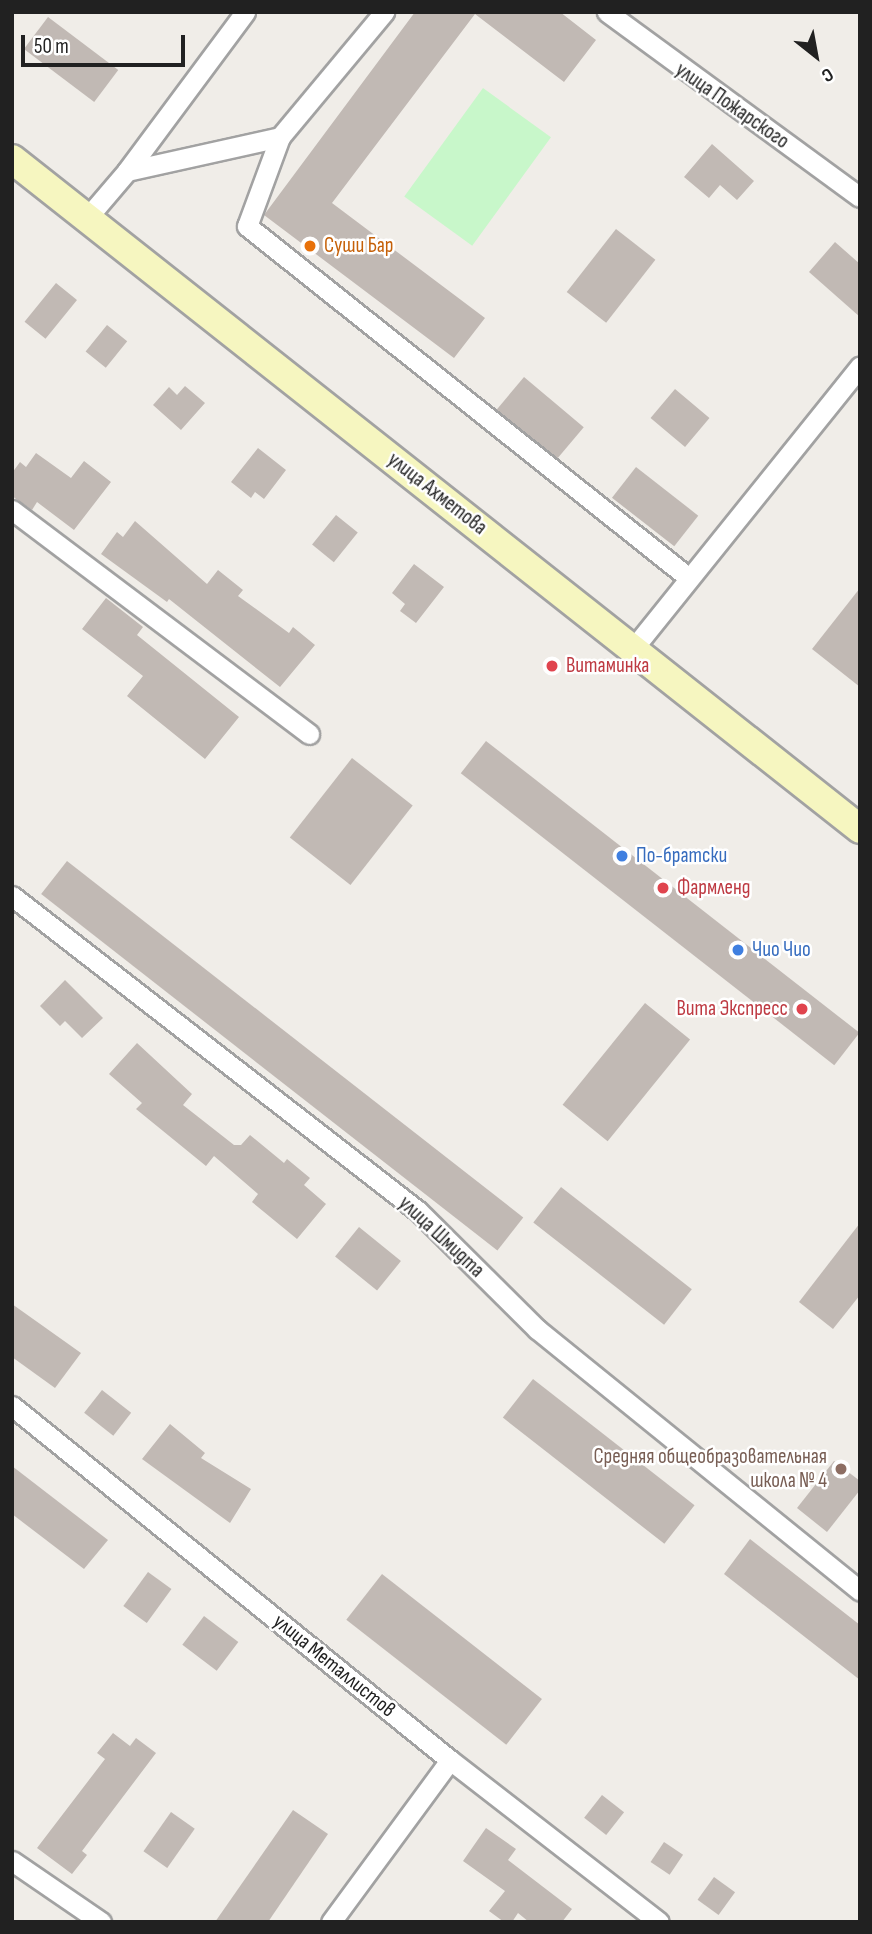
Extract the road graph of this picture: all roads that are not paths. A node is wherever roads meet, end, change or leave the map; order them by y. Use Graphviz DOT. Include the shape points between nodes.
graph roads {
  1 [pos="245,12"];
  2 [pos="384,12"];
  3 [pos="607,12"];
  4 [pos="280,137"];
  5 [pos="12,159"];
  6 [pos="127,170"];
  7 [pos="860,197"];
  8 [pos="87,218"];
  9 [pos="860,366"];
  10 [pos="12,510"];
  11 [pos="689,578"];
  12 [pos="632,650"];
  13 [pos="309,734"];
  14 [pos="860,830"];
  15 [pos="12,896"];
  16 [pos="12,1406"];
  17 [pos="860,1591"];
  18 [pos="450,1760"];
  19 [pos="12,1861"];
  20 [pos="101,1922"];
  21 [pos="331,1922"];
  22 [pos="659,1922"];
  1 -- 6 [label="street"];
  2 -- 4 [label="street"];
  3 -- 7 [label="street, улица Пожарского"];
  4 -- 6 [label="street"];
  4 -- 11 [label="street" via="247,226"];
  5 -- 8 [label="main road, улица Ахметова"];
  6 -- 8 [label="street"];
  8 -- 12 [label="main road, улица Ахметова"];
  9 -- 11 [label="street"];
  10 -- 13 [label="street"];
  11 -- 12 [label="street"];
  12 -- 14 [label="main road, улица Ахметова"];
  15 -- 17 [label="street, улица Шмидта" via="418,1212 537,1329"];
  16 -- 18 [label="street, улица Металлистов"];
  18 -- 21 [label="street"];
  18 -- 22 [label="street, улица Металлистов"];
  19 -- 20 [label="street"];
}
